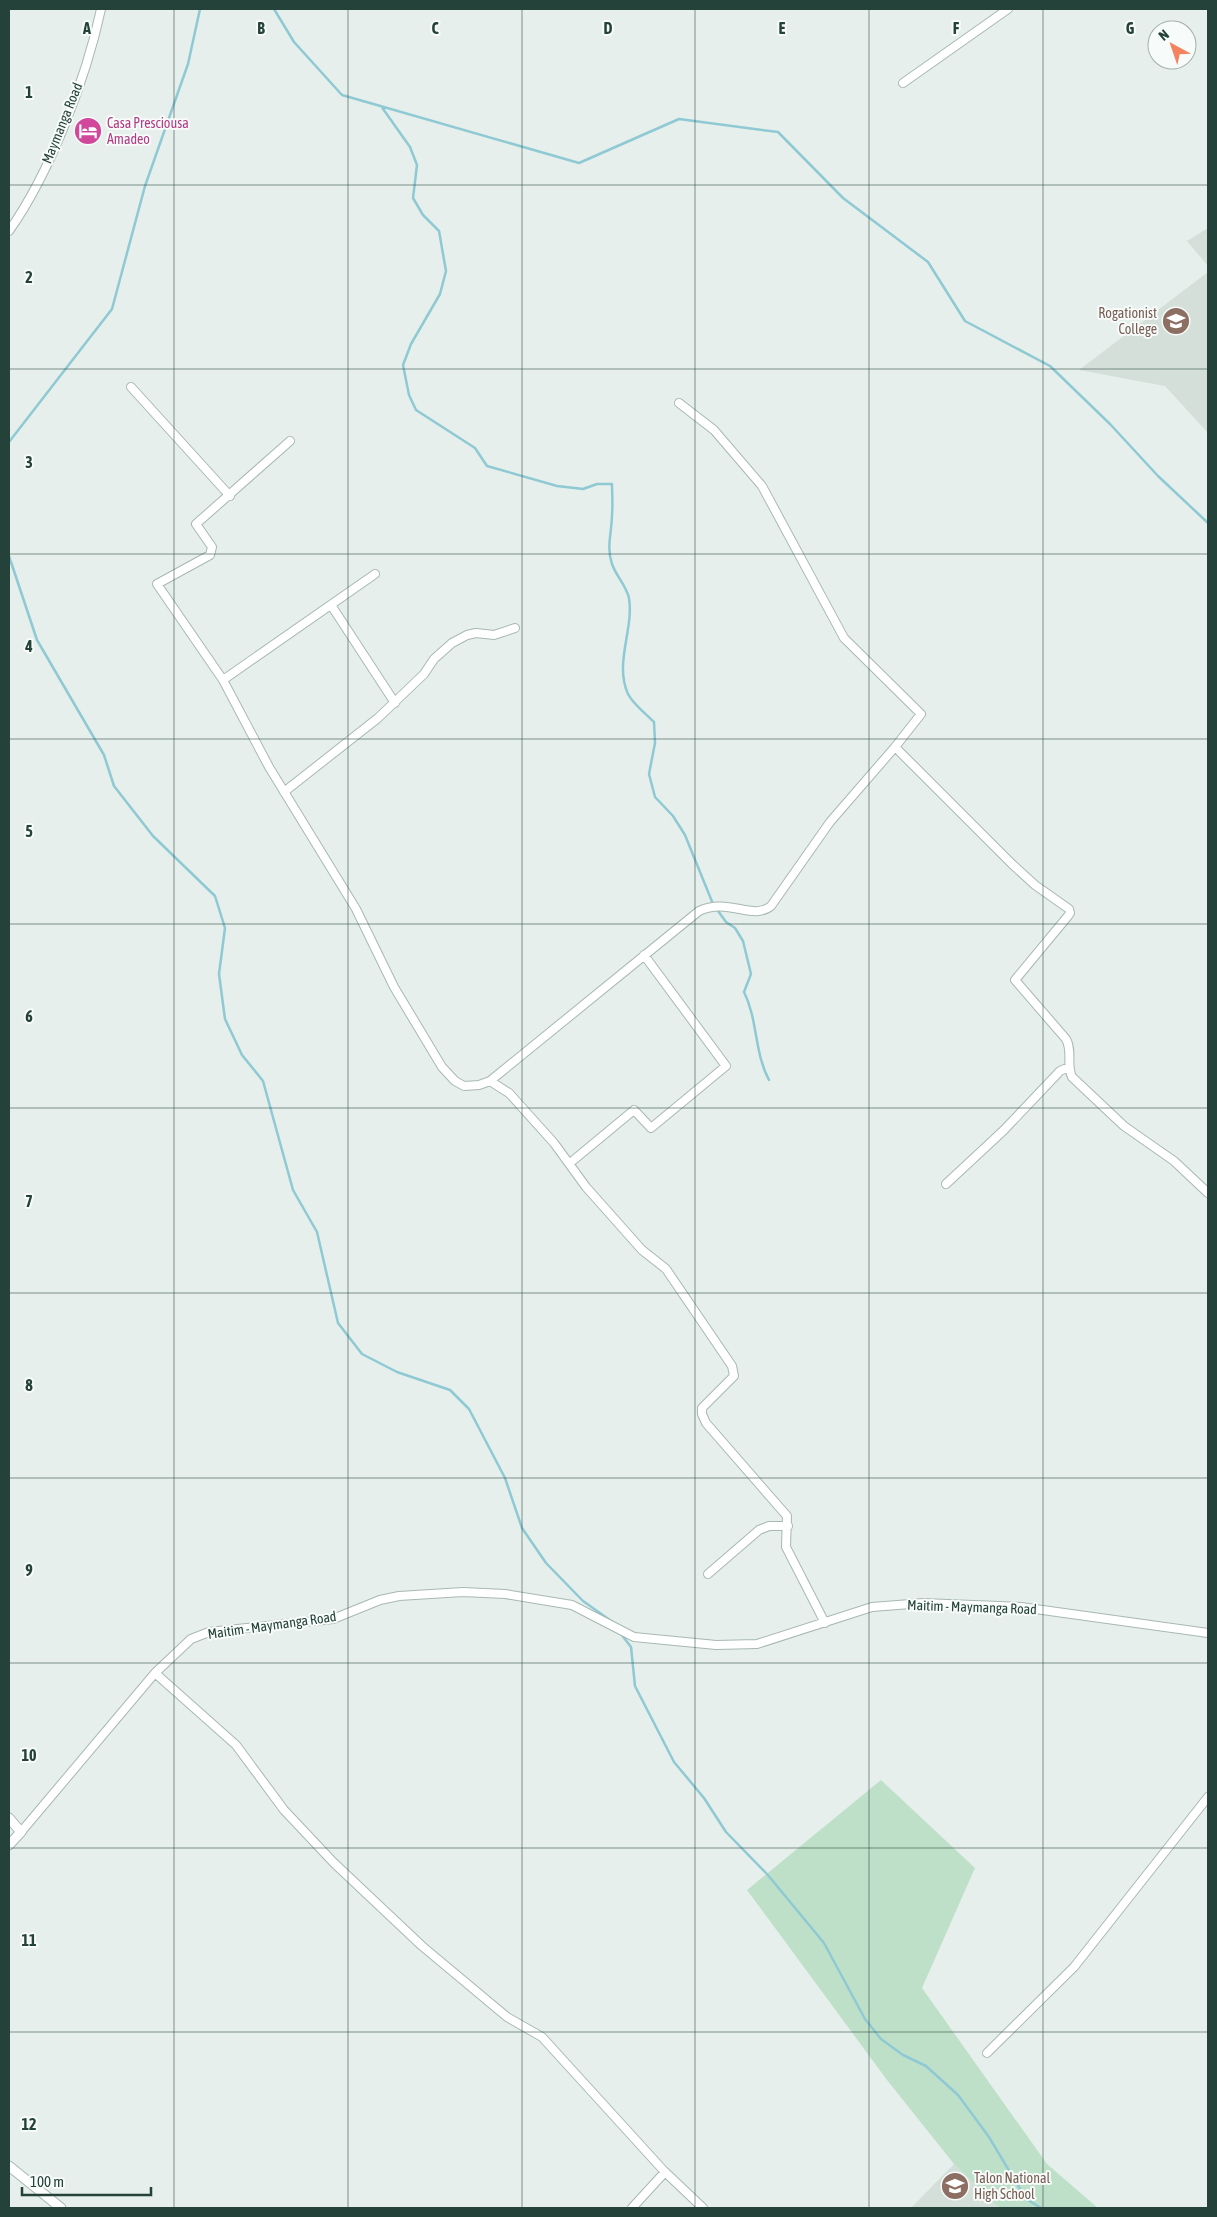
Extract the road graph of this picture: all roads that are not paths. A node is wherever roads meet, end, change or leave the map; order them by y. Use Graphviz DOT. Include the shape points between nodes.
graph roads {
  1 [pos="101,9"];
  2 [pos="1008,9"];
  3 [pos="903,83"];
  4 [pos="9,231"];
  5 [pos="131,388"];
  6 [pos="679,403"];
  7 [pos="290,440"];
  8 [pos="230,496"];
  9 [pos="375,574"];
  10 [pos="331,605"];
  11 [pos="515,628"];
  12 [pos="222,680"];
  13 [pos="395,703"];
  14 [pos="895,746"];
  15 [pos="284,792"];
  16 [pos="644,955"];
  17 [pos="1069,1067"];
  18 [pos="490,1080"];
  19 [pos="570,1163"];
  20 [pos="946,1184"];
  21 [pos="1208,1193"];
  22 [pos="788,1526"];
  23 [pos="708,1574"];
  24 [pos="825,1623"];
  25 [pos="1208,1633"];
  26 [pos="155,1673"];
  27 [pos="1207,1803"];
  28 [pos="9,1818"];
  29 [pos="21,1832"];
  30 [pos="9,1845"];
  31 [pos="987,2053"];
  32 [pos="9,2166"];
  33 [pos="665,2172"];
  34 [pos="60,2208"];
  35 [pos="632,2208"];
  36 [pos="703,2208"];
  1 -- 4 [label="street, Maymanga Road" via="94,42 57,144"];
  2 -- 3 [label="street"];
  5 -- 8 [label="street"];
  6 -- 14 [label="street" via="714,430 762,486 844,638 921,714"];
  7 -- 8 [label="street"];
  8 -- 12 [label="street" via="196,524 212,547 210,555 157,584"];
  9 -- 10 [label="street"];
  10 -- 12 [label="street"];
  10 -- 13 [label="street"];
  11 -- 13 [label="street" via="494,635 467,635 452,643"];
  12 -- 15 [label="street"];
  13 -- 15 [label="street"];
  14 -- 16 [label="street" via="830,822 771,906 758,913 726,905 710,905"];
  14 -- 17 [label="street" via="1012,864 1069,909 1068,916 1015,980 1070,1045"];
  15 -- 18 [label="street" via="356,909 394,987 442,1067 455,1082 464,1086"];
  16 -- 18 [label="street"];
  16 -- 19 [label="street" via="726,1066 651,1128 634,1110"];
  17 -- 20 [label="street" via="1060,1071"];
  17 -- 21 [label="street" via="1072,1077 1090,1096"];
  18 -- 19 [label="street" via="515,1100"];
  19 -- 22 [label="street" via="642,1250 666,1269 732,1366 734,1376 702,1408 702,1414 706,1423 784,1511"];
  22 -- 23 [label="street" via="769,1526 759,1530"];
  22 -- 24 [label="street" via="786,1547"];
  24 -- 25 [label="street, Maitim - Maymanga Road" via="872,1607 923,1603 1021,1607"];
  24 -- 26 [label="street, Maitim - Maymanga Road" via="757,1644 716,1645 634,1637 572,1605 505,1594 464,1592 400,1596 380,1600 333,1619 209,1632 191,1639"];
  26 -- 29 [label="street, Maitim - Maymanga Road"];
  26 -- 33 [label="street" via="236,1745 284,1810 334,1864 422,1946 506,2016 542,2037"];
  27 -- 31 [label="street" via="1074,1967"];
  28 -- 29 [label="street"];
  29 -- 30 [label="street, Maitim - Maymanga Road"];
  32 -- 34 [label="street"];
  33 -- 35 [label="street"];
  33 -- 36 [label="street"];
}
